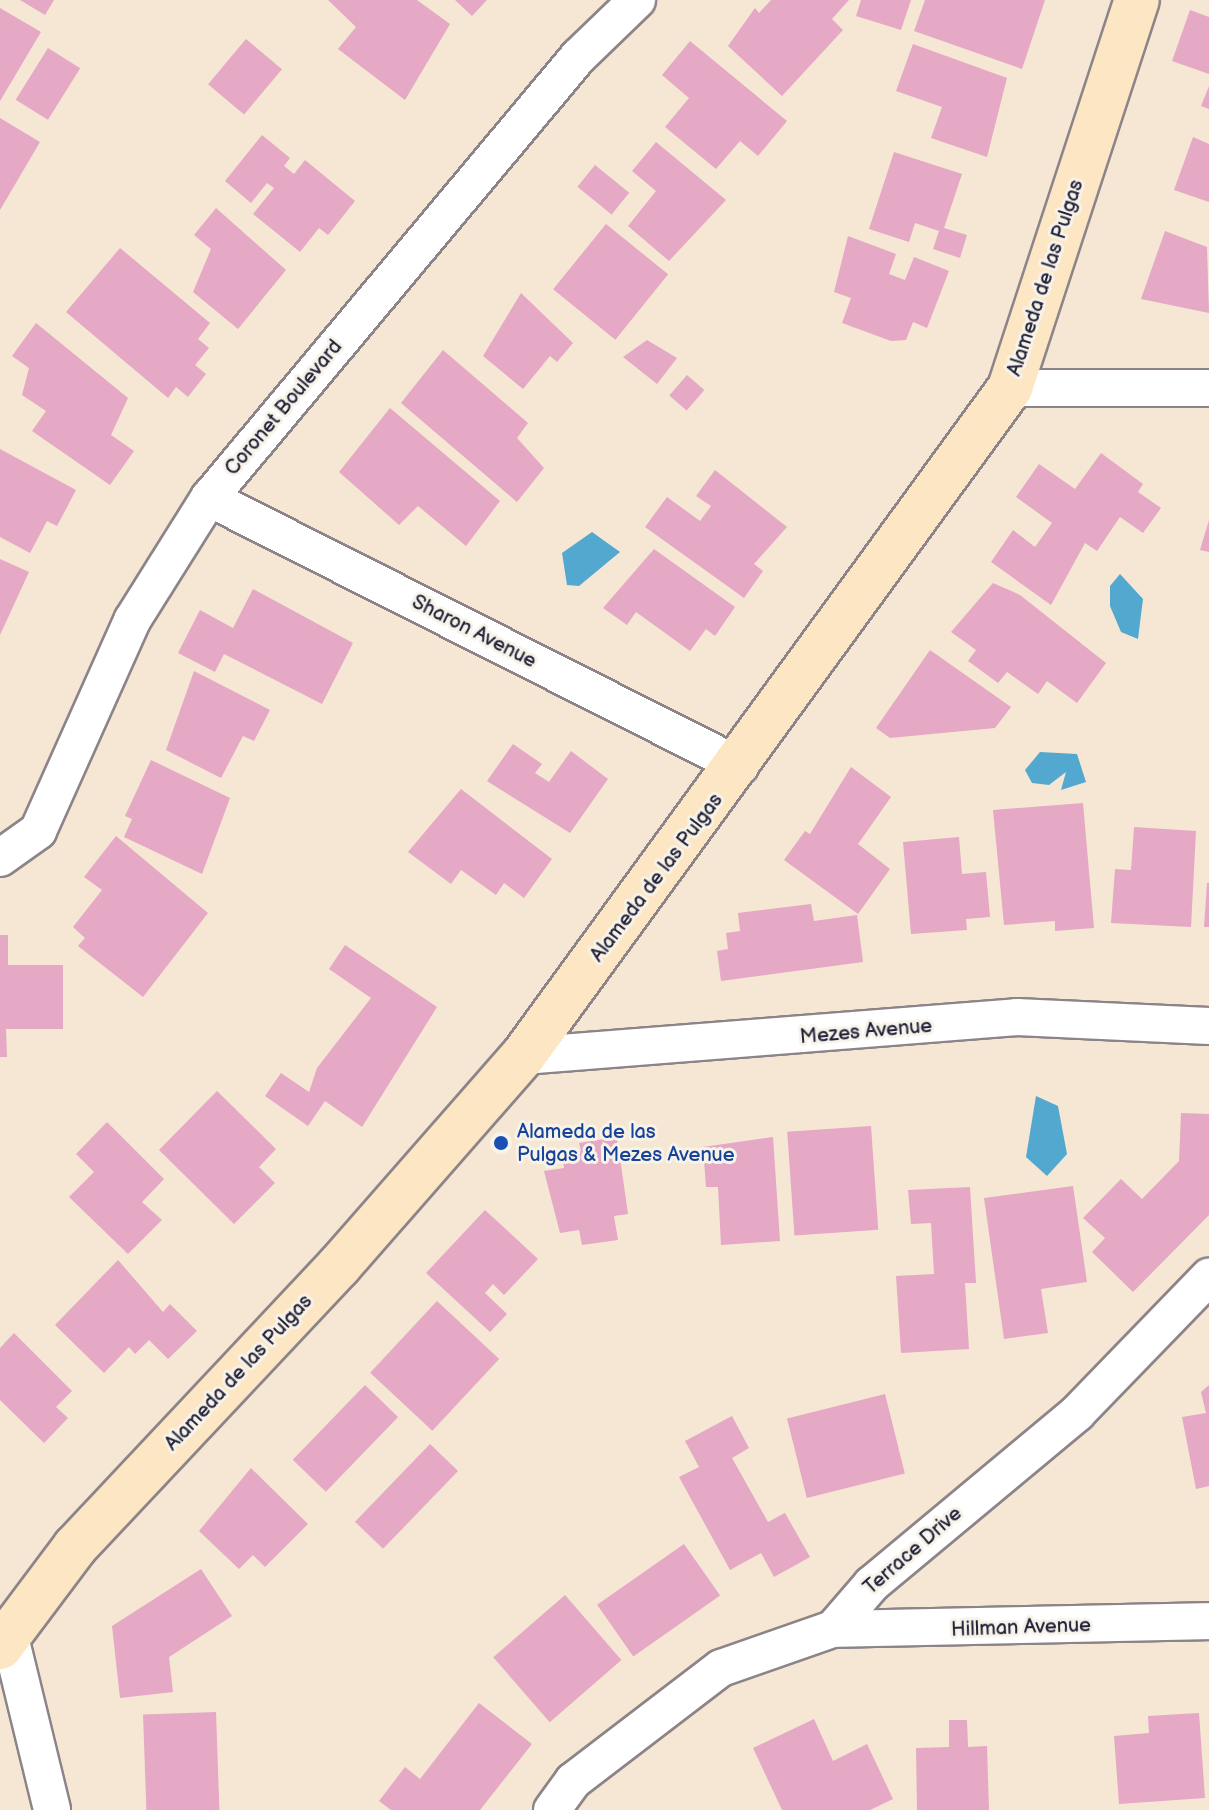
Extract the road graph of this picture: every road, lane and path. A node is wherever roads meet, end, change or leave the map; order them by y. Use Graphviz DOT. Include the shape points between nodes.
graph roads {
  1 [pos="637,0"];
  2 [pos="1137,0"];
  3 [pos="1010,388"];
  4 [pos="1209,388"];
  5 [pos="209,498"];
  6 [pos="740,766"];
  7 [pos="0,858"];
  8 [pos="1209,1026"];
  9 [pos="523,1056"];
  10 [pos="1209,1277"];
  11 [pos="1209,1621"];
  12 [pos="833,1629"];
  13 [pos="4,1640"];
  14 [pos="52,1810"];
  15 [pos="552,1810"];
  1 -- 5 [label="street, Coronet Boulevard" via="578,57"];
  2 -- 3 [label="main road, Alameda de las Pulgas"];
  3 -- 4 [label="street"];
  3 -- 6 [label="main road, Alameda de las Pulgas"];
  5 -- 6 [label="street, Sharon Avenue"];
  5 -- 7 [label="street, Coronet Boulevard" via="133,619 38,831"];
  6 -- 9 [label="main road, Alameda de las Pulgas"];
  8 -- 9 [label="street, Mezes Avenue" via="1017,1017"];
  9 -- 13 [label="main road, Alameda de las Pulgas" via="339,1266 75,1547"];
  10 -- 12 [label="street, Terrace Drive" via="1077,1413 872,1584"];
  11 -- 12 [label="street, Hillman Avenue"];
  12 -- 15 [label="street, Terrace Drive" via="721,1668 573,1781"];
  13 -- 14 [label="street"];
}
